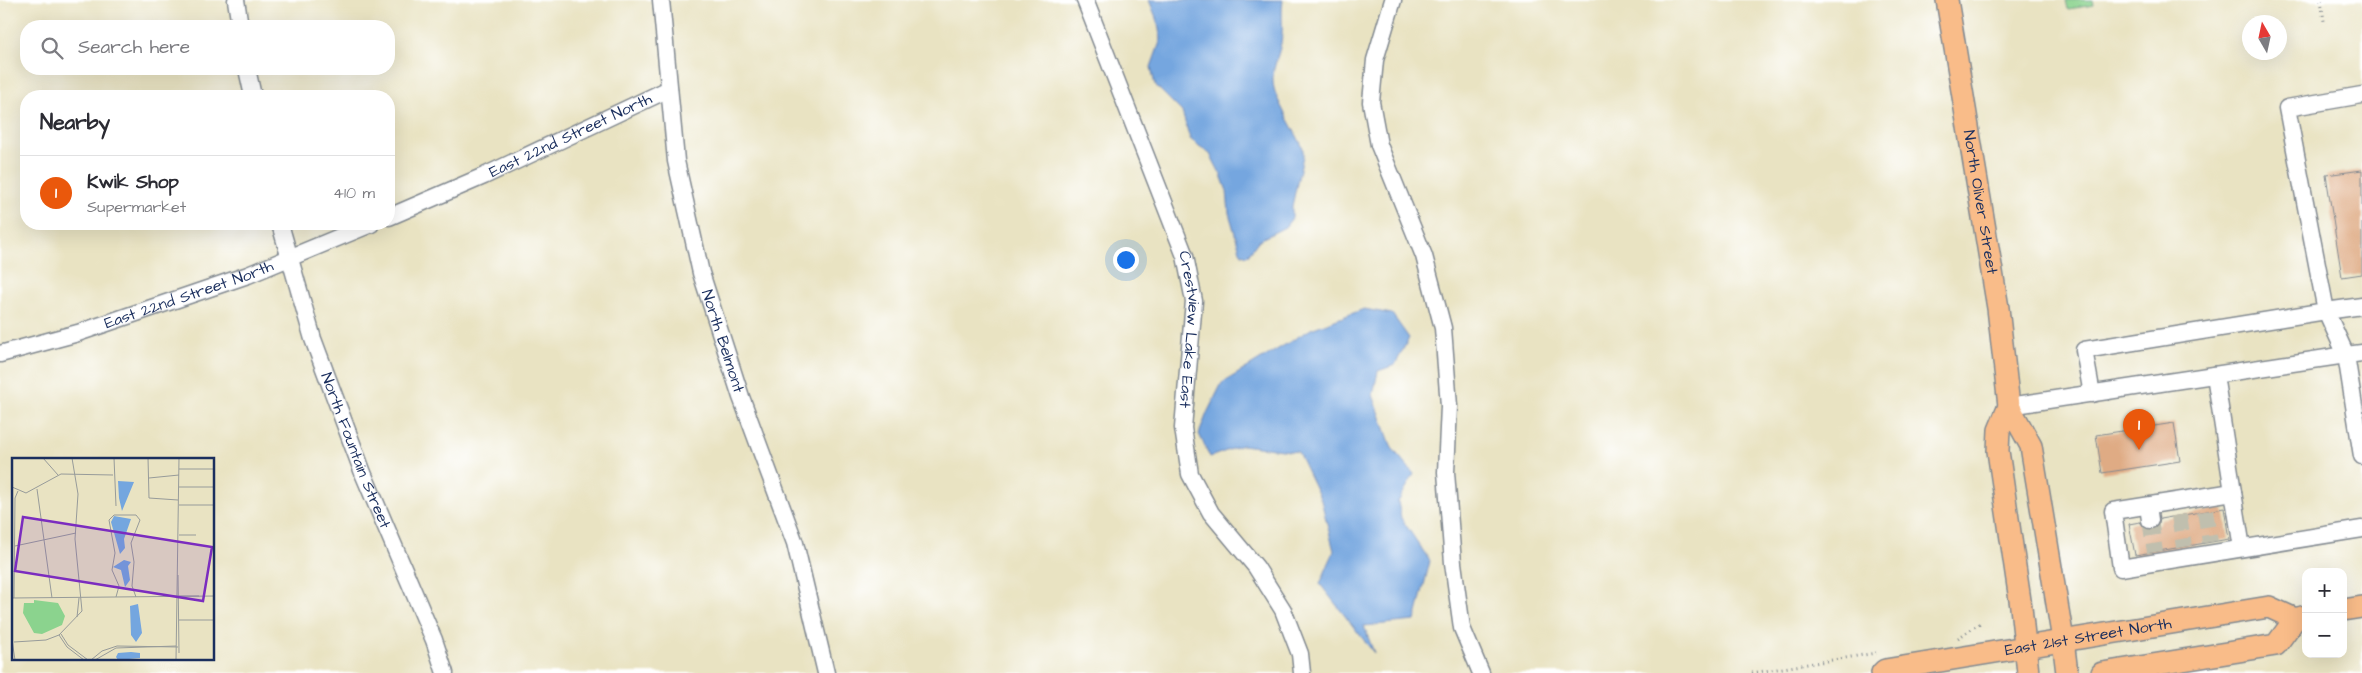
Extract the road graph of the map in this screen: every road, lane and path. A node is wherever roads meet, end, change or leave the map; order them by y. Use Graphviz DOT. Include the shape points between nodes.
graph roads {
  1 [pos="236,0"];
  2 [pos="661,0"];
  3 [pos="1085,0"];
  4 [pos="1392,0"];
  5 [pos="1947,0"];
  6 [pos="2321,0"];
  7 [pos="239,20"];
  8 [pos="2324,21"];
  9 [pos="249,75"];
  10 [pos="252,90"];
  11 [pos="669,90"];
  12 [pos="2362,95"];
  13 [pos="395,213"];
  14 [pos="282,230"];
  15 [pos="358,230"];
  16 [pos="290,258"];
  17 [pos="2362,306"];
  18 [pos="2326,311"];
  19 [pos="0,354"];
  20 [pos="2354,354"];
  21 [pos="2215,375"];
  22 [pos="2092,394"];
  23 [pos="2009,406"];
  24 [pos="2362,456"];
  25 [pos="2233,492"];
  26 [pos="2362,528"];
  27 [pos="2242,548"];
  28 [pos="2362,607"];
  29 [pos="2347,609"];
  30 [pos="2300,618"];
  31 [pos="1982,622"];
  32 [pos="1955,640"];
  33 [pos="2063,640"];
  34 [pos="2025,646"];
  35 [pos="1880,663"];
  36 [pos="444,673"];
  37 [pos="826,673"];
  38 [pos="1302,673"];
  39 [pos="1481,673"];
  40 [pos="1752,673"];
  41 [pos="2028,673"];
  42 [pos="2067,673"];
  43 [pos="2102,673"];
  1 -- 7 [label="street"];
  2 -- 11 [label="street, North Belmont"];
  3 -- 38 [label="street, Crestview Lake East" via="1185,256 1194,301 1183,428 1190,474 1210,513 1256,567 1283,610 1300,654"];
  4 -- 39 [label="street" via="1374,60 1371,102 1379,145 1424,256 1443,328 1449,406 1446,472 1453,563 1462,628"];
  5 -- 23 [label="main road, North Oliver Street" via="1998,308"];
  6 -- 8 [label="path"];
  9 -- 10 [label="street"];
  11 -- 13 [label="street, East 22nd Street North"];
  11 -- 37 [label="street, North Belmont" via="676,161 700,273 795,542"];
  12 -- 18 [label="street" via="2287,108"];
  14 -- 16 [label="street, North Fountain Street"];
  15 -- 16 [label="street, East 22nd Street North"];
  16 -- 19 [label="street, East 22nd Street North" via="248,276 78,333"];
  16 -- 36 [label="street, North Fountain Street" via="316,348 363,472 434,640"];
  17 -- 18 [label="street"];
  18 -- 20 [label="street"];
  18 -- 22 [label="street" via="2084,350"];
  20 -- 21 [label="street"];
  20 -- 24 [label="street"];
  21 -- 22 [label="street"];
  21 -- 25 [label="street"];
  22 -- 23 [label="street"];
  23 -- 33 [label="main road, North Oliver Street" via="2031,446"];
  23 -- 34 [label="main road, North Oliver Street" via="1999,430 1998,452"];
  25 -- 27 [label="street"];
  25 -- 27 [label="street" via="2204,504 2149,513 2113,511 2118,549 2122,568 2185,552"];
  26 -- 27 [label="street"];
  28 -- 29 [label="main road"];
  30 -- 33 [label="main road, East 21st Street North" via="2269,607"];
  30 -- 43 [label="main road, East 21st Street North" via="2276,645"];
  31 -- 32 [label="path"];
  33 -- 34 [label="main road, East 21st Street North"];
  33 -- 42 [label="main road, North Oliver Street"];
  34 -- 35 [label="main road, East 21st Street North" via="1885,670"];
  34 -- 41 [label="main road, North Oliver Street"];
  35 -- 40 [label="path"];
}
